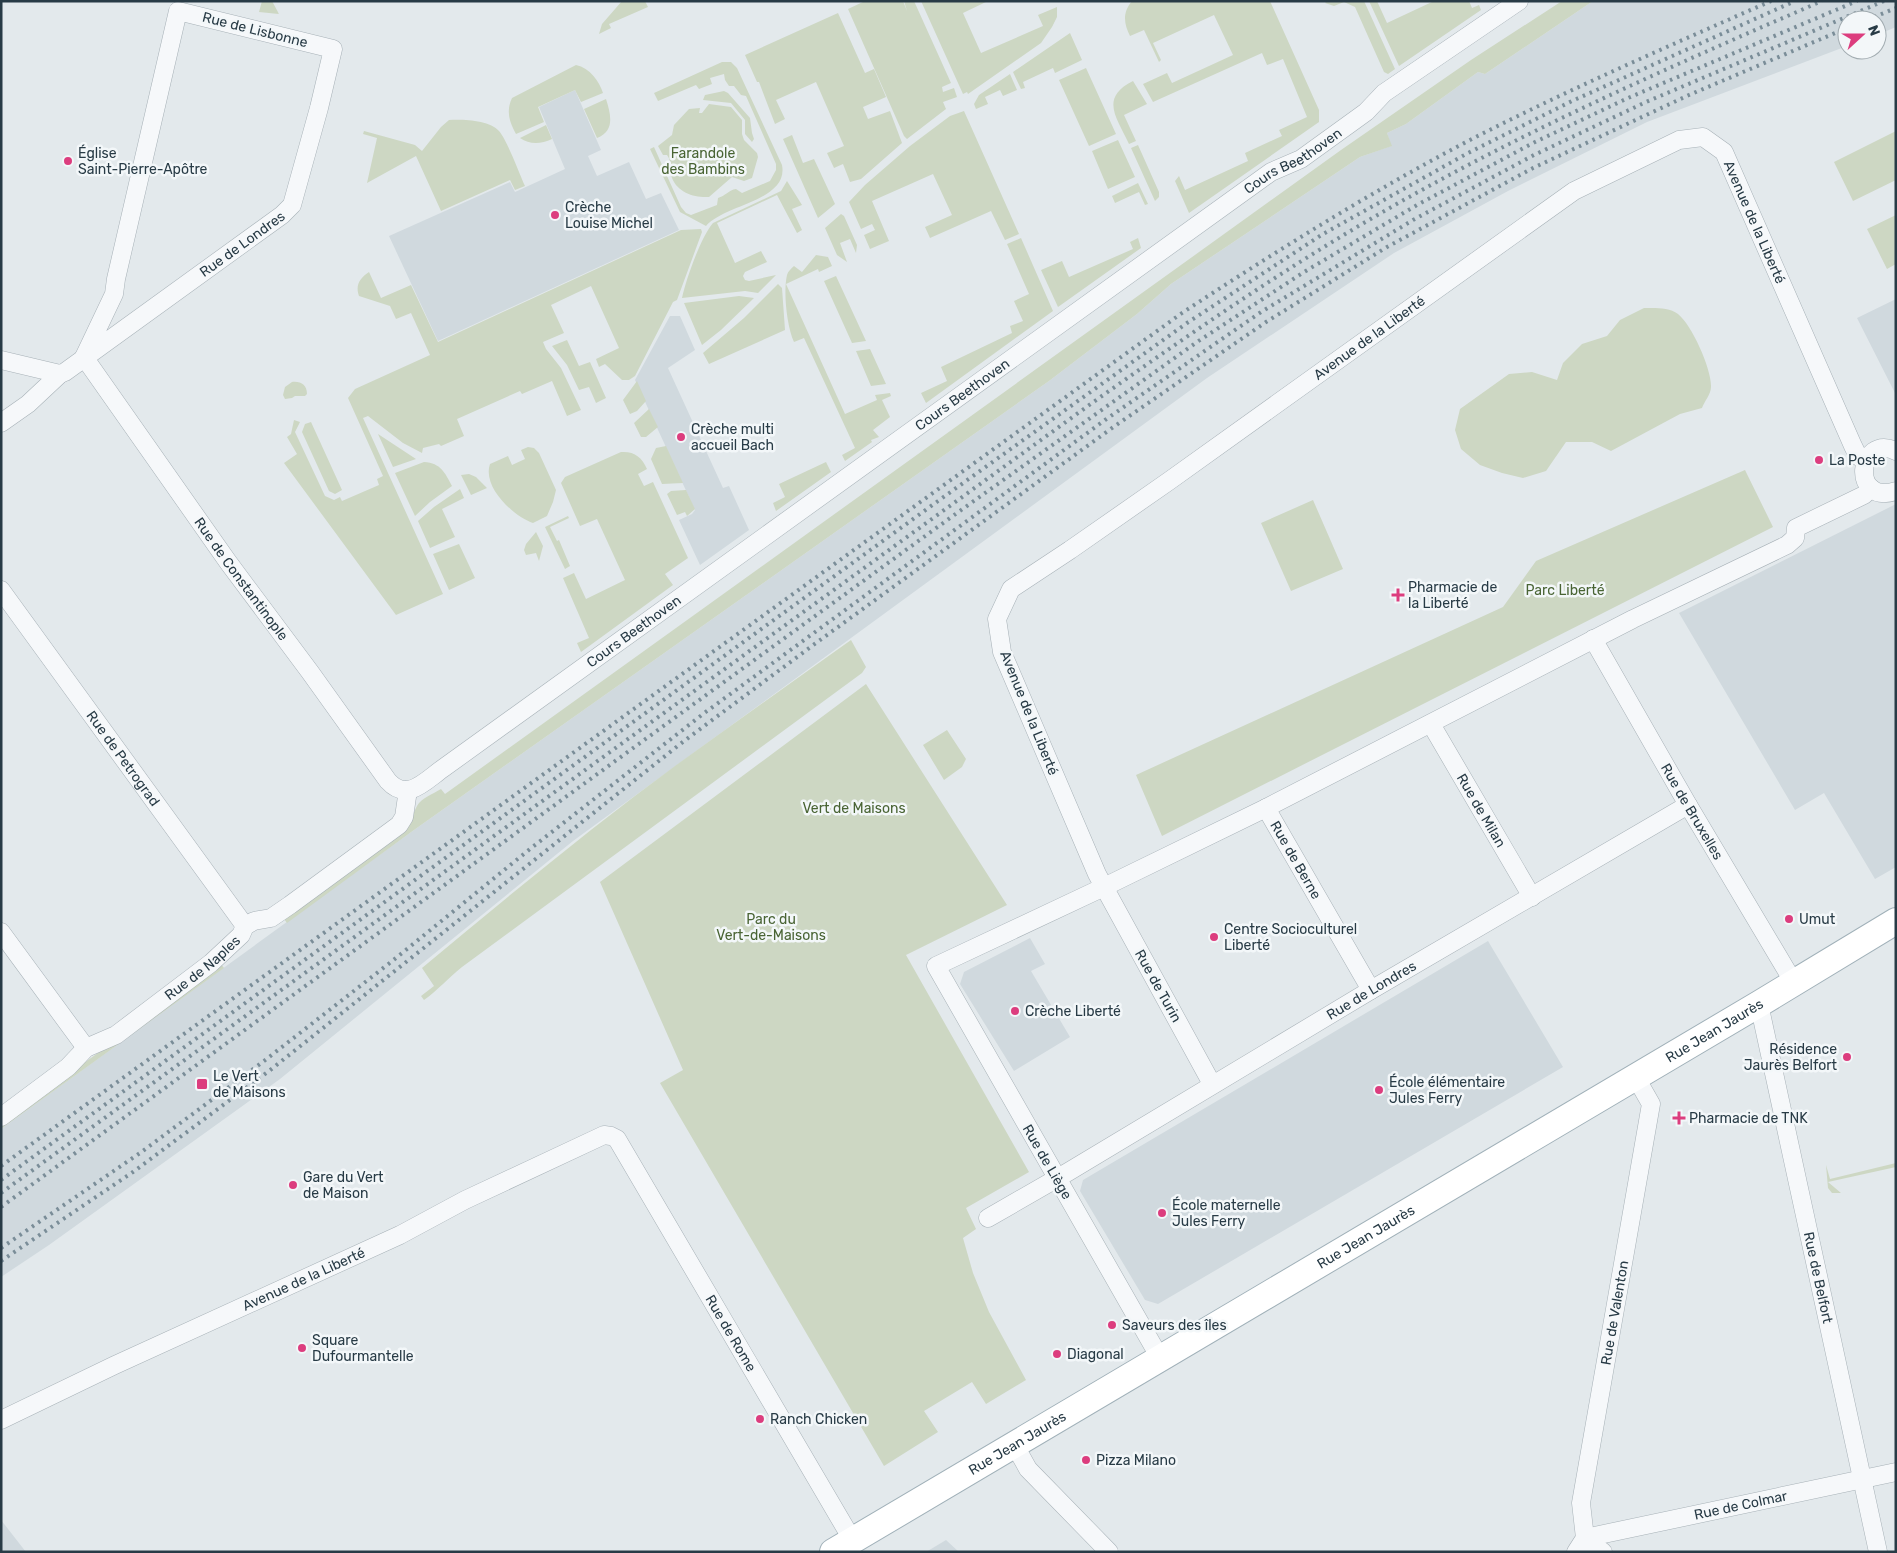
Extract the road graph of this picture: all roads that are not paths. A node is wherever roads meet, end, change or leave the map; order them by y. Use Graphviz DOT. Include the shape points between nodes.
graph roads {
  1 [pos="1519,1"];
  2 [pos="333,49"];
  3 [pos="84,357"];
  4 [pos="1,360"];
  5 [pos="60,374"];
  6 [pos="1,423"];
  7 [pos="1896,451"];
  8 [pos="1865,461"];
  9 [pos="1871,488"];
  10 [pos="1896,491"];
  11 [pos="1,590"];
  12 [pos="1593,639"];
  13 [pos="1431,724"];
  14 [pos="408,790"];
  15 [pos="1688,805"];
  16 [pos="1266,808"];
  17 [pos="1104,887"];
  18 [pos="1532,897"];
  19 [pos="1896,921"];
  20 [pos="245,926"];
  21 [pos="1,932"];
  22 [pos="1794,982"];
  23 [pos="1371,990"];
  24 [pos="1759,1004"];
  25 [pos="86,1048"];
  26 [pos="1635,1076"];
  27 [pos="1212,1084"];
  28 [pos="1,1117"];
  29 [pos="604,1135"];
  30 [pos="1057,1179"];
  31 [pos="988,1218"];
  32 [pos="1160,1358"];
  33 [pos="1,1420"];
  34 [pos="1014,1444"];
  35 [pos="1896,1472"];
  36 [pos="1862,1479"];
  37 [pos="1581,1545"];
  38 [pos="843,1546"];
  39 [pos="1109,1552"];
  40 [pos="1603,1552"];
  41 [pos="1878,1552"];
  1 -- 14 [label="street, Cours Beethoven" via="1384,93 1366,112 1302,158 1275,169"];
  2 -- 3 [label="street, Rue de Londres" via="292,205"];
  2 -- 3 [label="street, Rue de Lisbonne" via="178,11 114,294"];
  3 -- 5 [label="street, Rue de Londres"];
  3 -- 14 [label="street, Rue de Constantinople" via="388,781 400,790"];
  4 -- 5 [label="street"];
  5 -- 6 [label="street, Rue de Londres" via="28,404"];
  7 -- 8 [label="street" via="1877,450"];
  8 -- 9 [label="street" via="1863,471"];
  8 -- 17 [label="street, Avenue de la Liberté" via="1858,456 1724,152 1703,137 1679,140 1574,191 1011,589 997,619 1002,652 1081,841"];
  9 -- 10 [label="street" via="1879,493"];
  9 -- 12 [label="street" via="1796,528 1795,538 1787,546"];
  11 -- 20 [label="street, Rue de Petrograd"];
  12 -- 13 [label="street"];
  12 -- 15 [label="street, Rue de Bruxelles"];
  13 -- 16 [label="street"];
  13 -- 18 [label="street, Rue de Milan"];
  14 -- 20 [label="street, Rue de Naples" via="404,817 399,824 271,918"];
  15 -- 18 [label="street, Rue de Londres"];
  15 -- 22 [label="street, Rue de Bruxelles"];
  16 -- 17 [label="street"];
  16 -- 23 [label="street, Rue de Berne"];
  17 -- 27 [label="street, Rue de Turin"];
  17 -- 30 [label="street, Rue de Liège" via="936,966"];
  18 -- 23 [label="street, Rue de Londres"];
  19 -- 22 [label="main road, Rue Jean Jaurès"];
  20 -- 25 [label="street, Rue de Naples" via="241,935 211,963 116,1034"];
  21 -- 25 [label="street"];
  22 -- 24 [label="main road, Rue Jean Jaurès"];
  23 -- 27 [label="street, Rue de Londres"];
  24 -- 26 [label="main road, Rue Jean Jaurès"];
  24 -- 36 [label="street, Rue de Belfort"];
  25 -- 28 [label="street, Rue de Naples" via="68,1067"];
  26 -- 32 [label="main road, Rue Jean Jaurès"];
  26 -- 37 [label="street, Rue de Valenton" via="1651,1104 1582,1503"];
  27 -- 30 [label="street, Rue de Londres"];
  29 -- 33 [label="street, Avenue de la Liberté" via="465,1200 400,1235"];
  29 -- 38 [label="street, Rue de Rome" via="617,1139"];
  30 -- 31 [label="street, Rue de Londres"];
  30 -- 32 [label="street, Rue de Liège"];
  32 -- 34 [label="main road, Rue Jean Jaurès"];
  34 -- 38 [label="main road, Rue Jean Jaurès"];
  34 -- 39 [label="street" via="1028,1469"];
  35 -- 36 [label="street, Rue de Colmar"];
  36 -- 37 [label="street, Rue de Colmar"];
  36 -- 41 [label="street, Rue de Belfort"];
  37 -- 40 [label="street"];
}
